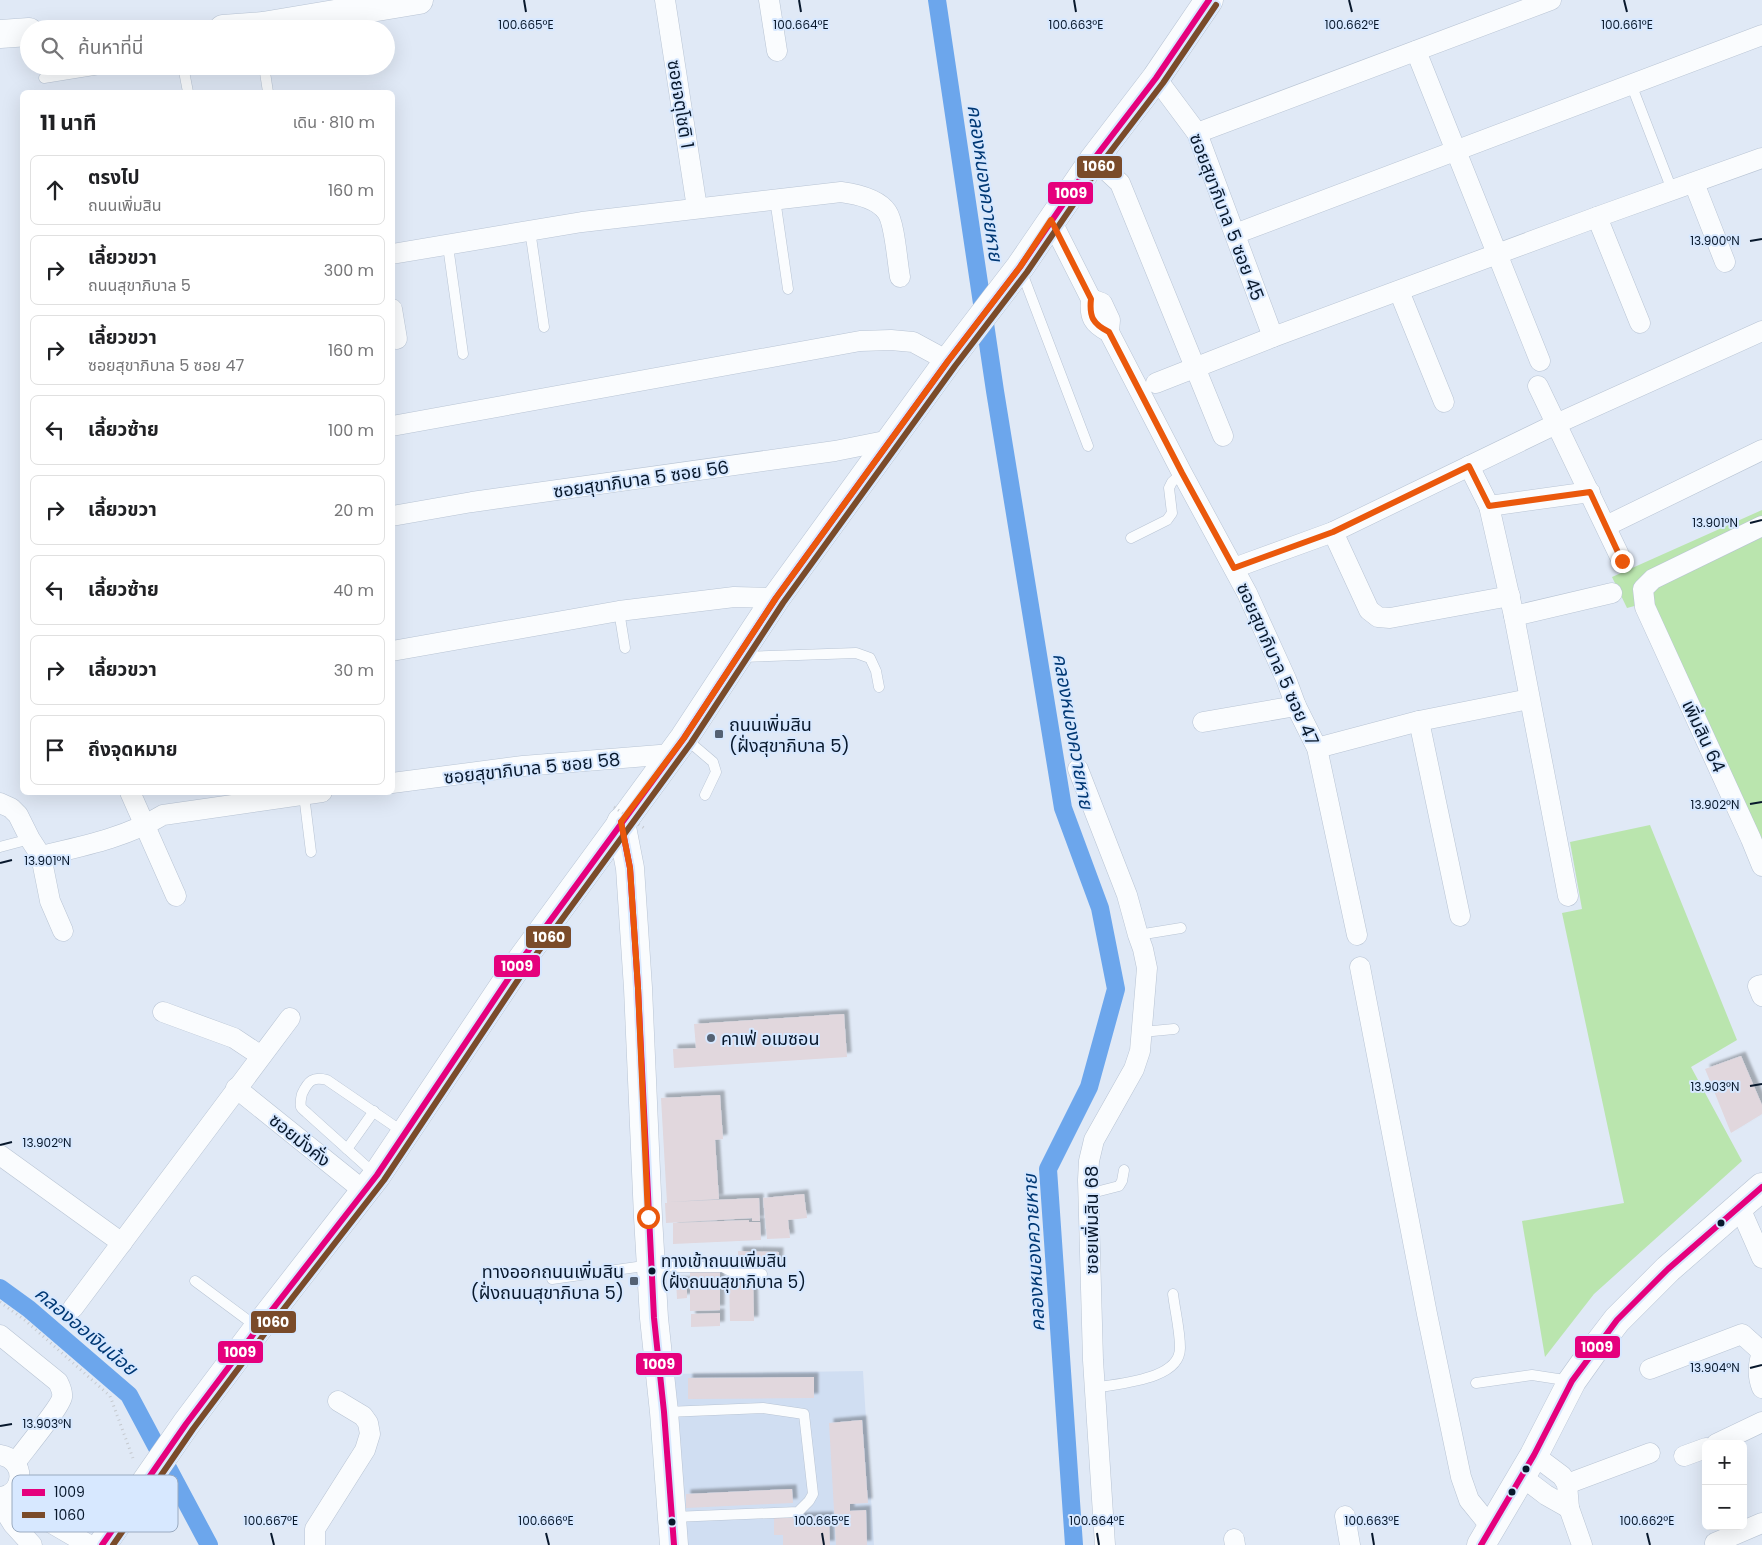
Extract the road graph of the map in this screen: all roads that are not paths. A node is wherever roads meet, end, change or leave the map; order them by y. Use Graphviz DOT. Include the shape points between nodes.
graph roads {
  1 [pos="416,0"];
  2 [pos="665,0"];
  3 [pos="769,0"];
  4 [pos="1209,0"];
  5 [pos="1551,0"];
  6 [pos="303,20"];
  7 [pos="20,33"];
  8 [pos="0,34"];
  9 [pos="1762,35"];
  10 [pos="777,51"];
  11 [pos="1416,51"];
  12 [pos="53,75"];
  13 [pos="184,75"];
  14 [pos="265,75"];
  15 [pos="44,78"];
  16 [pos="1156,78"];
  17 [pos="1631,84"];
  18 [pos="188,90"];
  19 [pos="268,90"];
  20 [pos="1197,133"];
  21 [pos="1455,151"];
  22 [pos="1762,158"];
  23 [pos="1094,159"];
  24 [pos="1694,183"];
  25 [pos="1672,190"];
  26 [pos="775,199"];
  27 [pos="697,208"];
  28 [pos="1597,217"];
  29 [pos="1051,220"];
  30 [pos="530,230"];
  31 [pos="1235,234"];
  32 [pos="448,246"];
  33 [pos="1498,253"];
  34 [pos="395,254"];
  35 [pos="1725,262"];
  36 [pos="1020,267"];
  37 [pos="900,277"];
  38 [pos="788,289"];
  39 [pos="1399,291"];
  40 [pos="1640,323"];
  41 [pos="544,327"];
  42 [pos="395,328"];
  43 [pos="1762,331"];
  44 [pos="1273,336"];
  45 [pos="397,340"];
  46 [pos="463,354"];
  47 [pos="948,361"];
  48 [pos="1540,361"];
  49 [pos="1195,366"];
  50 [pos="1156,384"];
  51 [pos="1538,386"];
  52 [pos="1444,402"];
  53 [pos="1556,424"];
  54 [pos="395,425"];
  55 [pos="1223,436"];
  56 [pos="890,440"];
  57 [pos="1088,446"];
  58 [pos="1762,450"];
  59 [pos="1469,466"];
  60 [pos="1182,473"];
  61 [pos="1590,492"];
  62 [pos="1489,506"];
  63 [pos="395,515"];
  64 [pos="1606,526"];
  65 [pos="1762,526"];
  66 [pos="1333,532"];
  67 [pos="1131,538"];
  68 [pos="1622,561"];
  69 [pos="1234,568"];
  70 [pos="1612,593"];
  71 [pos="776,598"];
  72 [pos="1512,606"];
  73 [pos="619,611"];
  74 [pos="625,648"];
  75 [pos="395,650"];
  76 [pos="737,657"];
  77 [pos="879,687"];
  78 [pos="1529,699"];
  79 [pos="1296,706"];
  80 [pos="1419,721"];
  81 [pos="1203,722"];
  82 [pos="678,746"];
  83 [pos="1316,748"];
  84 [pos="1078,769"];
  85 [pos="395,783"];
  86 [pos="131,795"];
  87 [pos="306,795"];
  88 [pos="313,795"];
  89 [pos="705,795"];
  90 [pos="0,803"];
  91 [pos="627,819"];
  92 [pos="145,826"];
  93 [pos="30,838"];
  94 [pos="0,847"];
  95 [pos="311,852"];
  96 [pos="41,856"];
  97 [pos="1762,866"];
  98 [pos="176,896"];
  99 [pos="1568,896"];
  100 [pos="1460,916"];
  101 [pos="1181,928"];
  102 [pos="63,932"];
  103 [pos="1138,935"];
  104 [pos="1357,935"];
  105 [pos="1360,967"];
  106 [pos="1762,985"];
  107 [pos="1762,996"];
  108 [pos="163,1012"];
  109 [pos="290,1018"];
  110 [pos="1174,1029"];
  111 [pos="1142,1032"];
  112 [pos="261,1056"];
  113 [pos="236,1088"];
  114 [pos="374,1110"];
  115 [pos="405,1134"];
  116 [pos="347,1149"];
  117 [pos="0,1155"];
  118 [pos="1124,1170"];
  119 [pos="370,1183"];
  120 [pos="1088,1194"];
  121 [pos="1755,1197"];
  122 [pos="122,1243"];
  123 [pos="1762,1258"];
  124 [pos="651,1265"];
  125 [pos="762,1274"];
  126 [pos="552,1279"];
  127 [pos="195,1281"];
  128 [pos="1173,1294"];
  129 [pos="73,1308"];
  130 [pos="258,1328"];
  131 [pos="0,1335"];
  132 [pos="1762,1352"];
  133 [pos="1650,1369"];
  134 [pos="1572,1381"];
  135 [pos="1476,1383"];
  136 [pos="1095,1388"];
  137 [pos="1762,1388"];
  138 [pos="338,1401"];
  139 [pos="664,1412"];
  140 [pos="1762,1422"];
  141 [pos="1724,1440"];
  142 [pos="1702,1449"];
  143 [pos="1650,1453"];
  144 [pos="1684,1456"];
  145 [pos="8,1459"];
  146 [pos="1528,1466"];
  147 [pos="20,1475"];
  148 [pos="150,1475"];
  149 [pos="1567,1484"];
  150 [pos="0,1503"];
  151 [pos="1569,1508"];
  152 [pos="1345,1516"];
  153 [pos="672,1517"];
  154 [pos="12,1522"];
  155 [pos="1762,1522"];
  156 [pos="20,1532"];
  157 [pos="67,1532"];
  158 [pos="111,1532"];
  159 [pos="1486,1536"];
  160 [pos="1714,1543"];
  161 [pos="32,1545"];
  162 [pos="89,1545"];
  163 [pos="102,1545"];
  164 [pos="316,1545"];
  165 [pos="674,1545"];
  166 [pos="1105,1545"];
  167 [pos="1350,1545"];
  168 [pos="1582,1545"];
  1 -- 6 [label="main road"];
  2 -- 27 [label="street, ซอยจตุโชติ 1"];
  3 -- 10 [label="street"];
  4 -- 16 [label="main road"];
  5 -- 11 [label="street"];
  7 -- 8 [label="main road"];
  9 -- 17 [label="street"];
  11 -- 20 [label="street"];
  11 -- 21 [label="street"];
  12 -- 15 [label="lane"];
  13 -- 18 [label="lane"];
  14 -- 19 [label="lane"];
  16 -- 20 [label="street, ซอยสุขาภิบาล 5 ซอย 45"];
  16 -- 23 [label="main road"];
  17 -- 21 [label="street"];
  17 -- 25 [label="lane"];
  20 -- 31 [label="street, ซอยสุขาภิบาล 5 ซอย 45"];
  21 -- 31 [label="street"];
  21 -- 33 [label="street"];
  22 -- 24 [label="street"];
  23 -- 29 [label="main road"];
  23 -- 49 [label="street" via="1120,183"];
  24 -- 25 [label="street"];
  24 -- 35 [label="street"];
  25 -- 28 [label="street"];
  26 -- 27 [label="street"];
  26 -- 37 [label="street" via="841,192 878,204 891,222"];
  26 -- 38 [label="lane"];
  27 -- 30 [label="street"];
  28 -- 33 [label="street"];
  28 -- 40 [label="street"];
  29 -- 36 [label="main road"];
  29 -- 60 [label="street, ซอยสุขาภิบาล 5 ซอย 47" via="1091,299 1090,310 1096,325 1109,332"];
  30 -- 32 [label="street"];
  30 -- 41 [label="lane"];
  31 -- 44 [label="street, ซอยสุขาภิบาล 5 ซอย 45"];
  32 -- 34 [label="street"];
  32 -- 46 [label="lane"];
  33 -- 39 [label="street"];
  33 -- 48 [label="street"];
  36 -- 47 [label="main road"];
  36 -- 57 [label="lane"];
  39 -- 44 [label="street"];
  39 -- 52 [label="street"];
  42 -- 45 [label="street"];
  43 -- 53 [label="street"];
  44 -- 49 [label="street"];
  47 -- 54 [label="street" via="913,342 860,341"];
  47 -- 56 [label="main road"];
  49 -- 50 [label="street"];
  49 -- 55 [label="street"];
  51 -- 53 [label="street"];
  53 -- 59 [label="street"];
  53 -- 61 [label="street"];
  56 -- 63 [label="street, ซอยสุขาภิบาล 5 ซอย 56" via="835,451"];
  56 -- 71 [label="main road"];
  58 -- 64 [label="street"];
  59 -- 62 [label="street"];
  59 -- 66 [label="street"];
  60 -- 67 [label="lane" via="1170,488 1170,517"];
  60 -- 69 [label="street, ซอยสุขาภิบาล 5 ซอย 47"];
  61 -- 62 [label="street"];
  61 -- 64 [label="street"];
  62 -- 72 [label="street"];
  64 -- 68 [label="street"];
  65 -- 97 [label="street, เพิ่มสิน 64" via="1653,579 1643,590 1645,607"];
  66 -- 69 [label="street"];
  66 -- 72 [label="street" via="1369,610 1378,617"];
  69 -- 79 [label="street, ซอยสุขาภิบาล 5 ซอย 47"];
  70 -- 72 [label="street"];
  71 -- 73 [label="street" via="734,597"];
  71 -- 76 [label="main road"];
  72 -- 78 [label="street"];
  73 -- 74 [label="lane"];
  73 -- 75 [label="street"];
  76 -- 77 [label="lane" via="856,653 870,658"];
  76 -- 82 [label="main road"];
  78 -- 80 [label="street"];
  78 -- 99 [label="street"];
  79 -- 81 [label="street"];
  79 -- 83 [label="street, ซอยสุขาภิบาล 5 ซอย 47"];
  80 -- 83 [label="street"];
  80 -- 100 [label="street"];
  82 -- 85 [label="street, ซอยสุขาภิบาล 5 ซอย 58"];
  82 -- 89 [label="lane" via="713,762 716,772"];
  82 -- 91 [label="main road"];
  83 -- 104 [label="street, ซอยสุขาภิบาล 5 ซอย 47"];
  84 -- 103 [label="street, ซอยเพิ่มสิน 68"];
  86 -- 92 [label="street"];
  87 -- 92 [label="street" via="163,815"];
  88 -- 95 [label="lane"];
  90 -- 93 [label="street" via="18,815"];
  91 -- 115 [label="main road" via="518,966"];
  91 -- 124 [label="main road"];
  92 -- 96 [label="street" via="103,842"];
  92 -- 98 [label="street"];
  93 -- 94 [label="lane"];
  93 -- 96 [label="street"];
  96 -- 102 [label="street" via="50,901"];
  101 -- 103 [label="lane"];
  103 -- 111 [label="street, ซอยเพิ่มสิน 68" via="1147,968"];
  105 -- 159 [label="street" via="1458,1462 1469,1500"];
  106 -- 107 [label="street" via="1758,986"];
  108 -- 112 [label="street" via="234,1038"];
  109 -- 112 [label="street"];
  110 -- 111 [label="lane"];
  111 -- 120 [label="street, ซอยเพิ่มสิน 68" via="1134,1069 1094,1140 1089,1161"];
  112 -- 113 [label="street"];
  113 -- 119 [label="street, ซอยมั่งคั่ง"];
  113 -- 122 [label="street"];
  114 -- 115 [label="lane"];
  114 -- 116 [label="lane"];
  114 -- 116 [label="lane" via="328,1080 312,1079 306,1084 300,1099 301,1106"];
  115 -- 119 [label="main road"];
  116 -- 119 [label="lane"];
  117 -- 122 [label="street"];
  118 -- 120 [label="lane" via="1119,1186"];
  119 -- 130 [label="main road"];
  120 -- 136 [label="street, ซอยเพิ่มสิน 68"];
  121 -- 123 [label="street"];
  121 -- 134 [label="main road" via="1668,1269 1617,1320"];
  122 -- 129 [label="street"];
  124 -- 125 [label="lane" via="723,1267 734,1273"];
  124 -- 126 [label="lane"];
  124 -- 139 [label="main road"];
  127 -- 130 [label="lane"];
  128 -- 136 [label="lane" via="1180,1349 1178,1359 1169,1369 1156,1375"];
  130 -- 148 [label="main road"];
  131 -- 145 [label="street" via="58,1382 62,1397 57,1407"];
  132 -- 133 [label="street" via="1742,1334"];
  132 -- 137 [label="street" via="1758,1378"];
  134 -- 135 [label="lane" via="1532,1375"];
  134 -- 146 [label="main road"];
  136 -- 166 [label="street, ซอยเพิ่มสิน 68"];
  138 -- 164 [label="street" via="364,1416 370,1434 365,1450 316,1529"];
  139 -- 153 [label="main road"];
  139 -- 153 [label="lane" via="763,1408 804,1414 813,1488 809,1501 798,1512"];
  140 -- 141 [label="street"];
  142 -- 144 [label="street"];
  143 -- 149 [label="street"];
  145 -- 147 [label="street"];
  146 -- 149 [label="street" via="1562,1476"];
  146 -- 151 [label="street" via="1546,1495"];
  146 -- 159 [label="main road"];
  149 -- 151 [label="street"];
  150 -- 154 [label="street"];
  151 -- 168 [label="street"];
  152 -- 167 [label="street"];
  153 -- 165 [label="main road"];
  155 -- 160 [label="street"];
  156 -- 161 [label="street"];
  157 -- 162 [label="street"];
  158 -- 163 [label="main road"];
}
